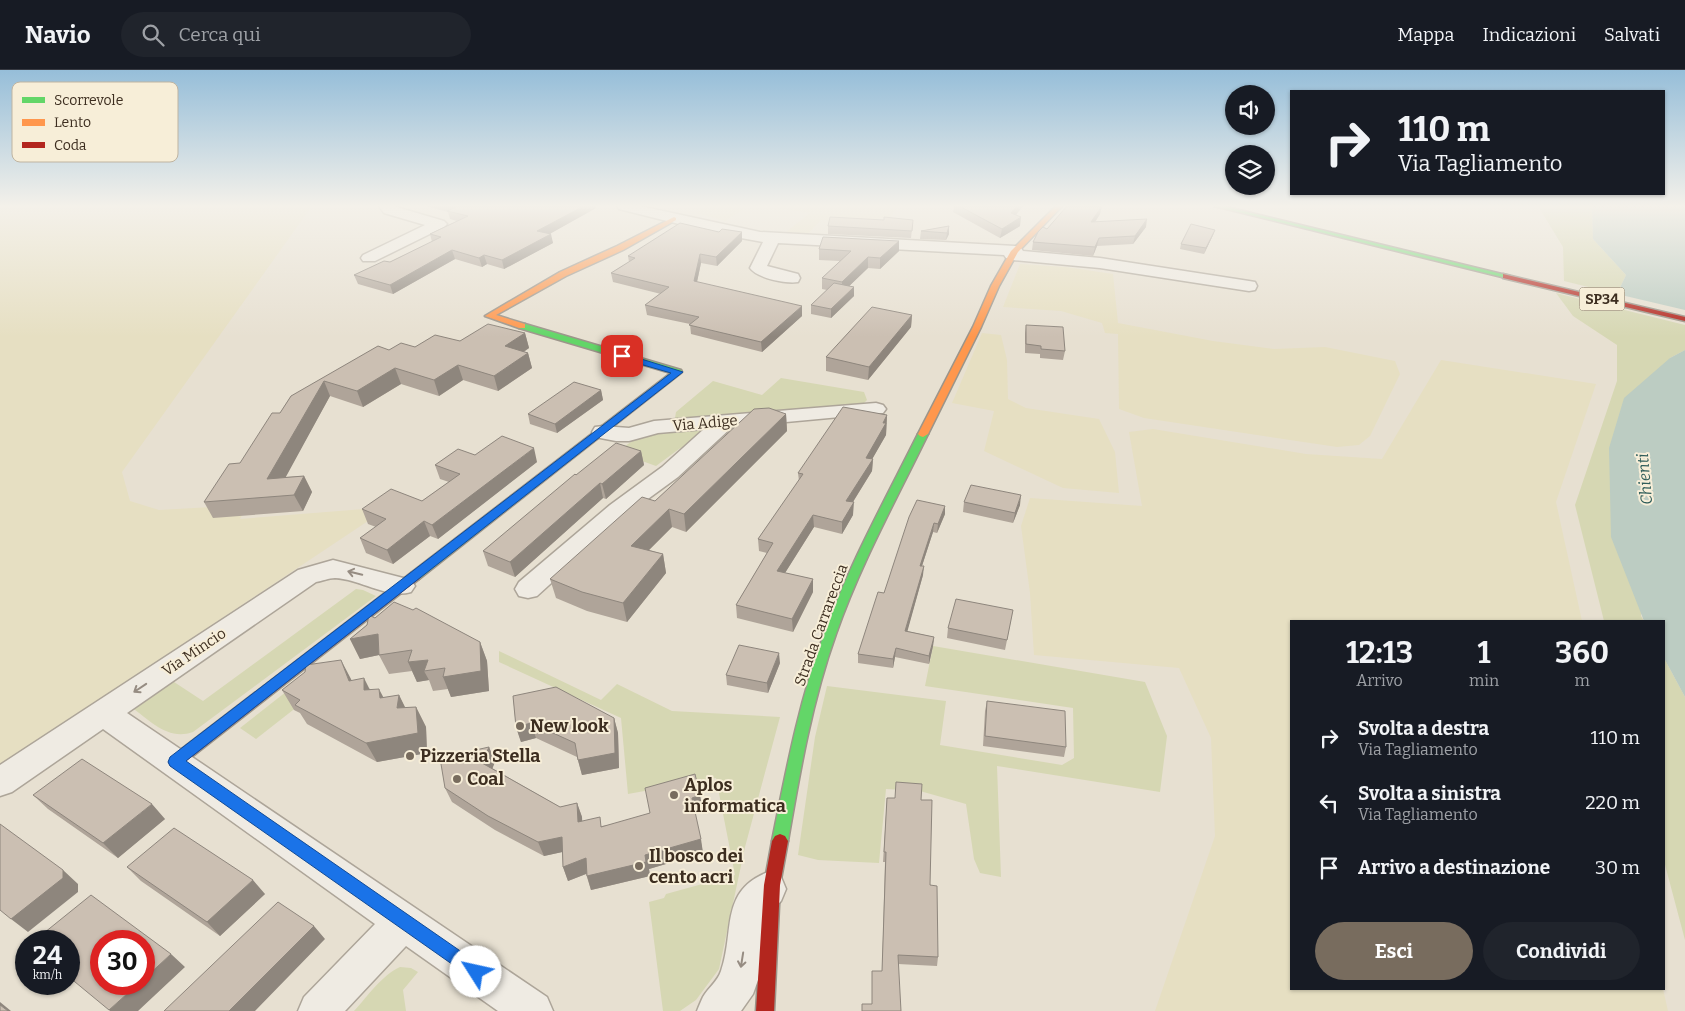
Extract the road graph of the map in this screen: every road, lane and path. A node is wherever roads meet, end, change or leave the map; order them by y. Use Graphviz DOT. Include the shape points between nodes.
graph roads {
  1 [pos="386,250"];
  2 [pos="616,250"];
  3 [pos="767,250"];
  4 [pos="1006,250"];
  5 [pos="1016,250"];
  6 [pos="1404,250"];
  7 [pos="1013,253"];
  8 [pos="369,258"];
  9 [pos="792,278"];
  10 [pos="1249,286"];
  11 [pos="1685,319"];
  12 [pos="876,409"];
  13 [pos="621,418"];
  14 [pos="724,422"];
  15 [pos="654,427"];
  16 [pos="603,432"];
  17 [pos="402,586"];
  18 [pos="528,589"];
  19 [pos="103,713"];
  20 [pos="175,762"];
  21 [pos="0,782"];
  22 [pos="772,885"];
  23 [pos="403,922"];
  24 [pos="318,1011"];
  25 [pos="533,1011"];
  26 [pos="717,1011"];
  27 [pos="765,1011"];
  1 -- 8 [label="street"];
  2 -- 13 [label="main road" via="563,274 489,316 678,372"];
  3 -- 9 [label="street" via="758,268"];
  4 -- 7 [label="street"];
  5 -- 7 [label="main road, Strada Carrareccia"];
  6 -- 11 [label="main road, SP34"];
  7 -- 10 [label="street" via="1126,266"];
  7 -- 22 [label="main road, Strada Carrareccia" via="839,610 820,662 800,734"];
  12 -- 14 [label="street, Via Adige"];
  13 -- 15 [label="street, Via Adige" via="653,424"];
  13 -- 16 [label="main road"];
  14 -- 15 [label="street, Via Adige"];
  14 -- 18 [label="street" via="670,472 618,510"];
  15 -- 16 [label="street, Via Adige" via="636,435"];
  16 -- 17 [label="main road"];
  17 -- 19 [label="street, Via Mincio, one-way" via="347,571 333,570 307,576"];
  17 -- 20 [label="main road"];
  19 -- 20 [label="street"];
  19 -- 21 [label="street, Via Mincio"];
  20 -- 23 [label="street"];
  22 -- 26 [label="street, one-way" via="751,907 739,980"];
  22 -- 27 [label="main road, Strada Carrareccia"];
  23 -- 24 [label="street"];
  23 -- 25 [label="street"];
}
